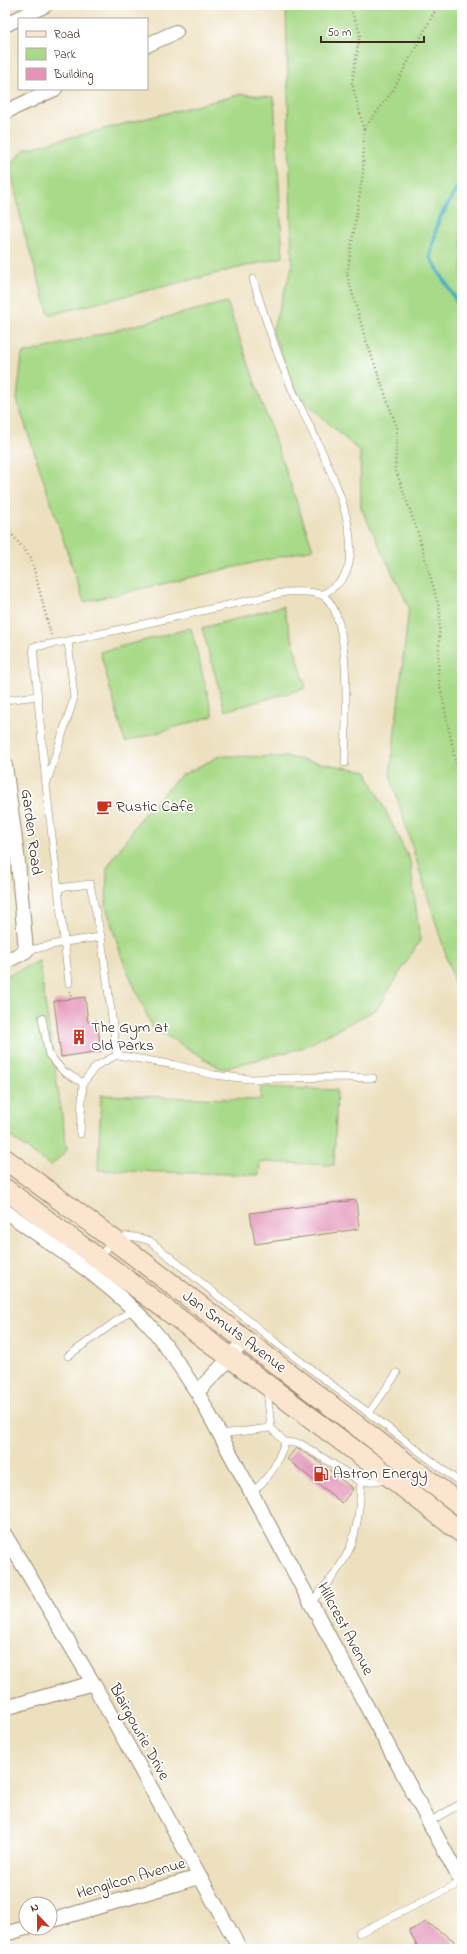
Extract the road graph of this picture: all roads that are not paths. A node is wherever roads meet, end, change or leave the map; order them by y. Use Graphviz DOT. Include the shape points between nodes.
graph roads {
  1 [pos="46,5"];
  2 [pos="19,18"];
  3 [pos="18,19"];
  4 [pos="5,25"];
  5 [pos="176,32"];
  6 [pos="148,46"];
  7 [pos="53,90"];
  8 [pos="5,112"];
  9 [pos="253,279"];
  10 [pos="322,595"];
  11 [pos="68,641"];
  12 [pos="38,696"];
  13 [pos="5,700"];
  14 [pos="345,763"];
  15 [pos="5,765"];
  16 [pos="46,785"];
  17 [pos="58,888"];
  18 [pos="101,937"];
  19 [pos="65,942"];
  20 [pos="26,951"];
  21 [pos="5,962"];
  22 [pos="69,982"];
  23 [pos="42,1018"];
  24 [pos="118,1055"];
  25 [pos="373,1078"];
  26 [pos="83,1083"];
  27 [pos="80,1134"];
  28 [pos="5,1159"];
  29 [pos="5,1189"];
  30 [pos="5,1211"];
  31 [pos="114,1240"];
  32 [pos="98,1258"];
  33 [pos="133,1309"];
  34 [pos="244,1340"];
  35 [pos="68,1356"];
  36 [pos="230,1358"];
  37 [pos="397,1373"];
  38 [pos="266,1386"];
  39 [pos="197,1392"];
  40 [pos="369,1413"];
  41 [pos="270,1428"];
  42 [pos="220,1434"];
  43 [pos="285,1442"];
  44 [pos="394,1480"];
  45 [pos="361,1482"];
  46 [pos="462,1484"];
  47 [pos="252,1493"];
  48 [pos="462,1506"];
  49 [pos="462,1534"];
  50 [pos="5,1535"];
  51 [pos="311,1602"];
  52 [pos="93,1683"];
  53 [pos="5,1708"];
  54 [pos="462,1803"];
  55 [pos="429,1822"];
  56 [pos="199,1877"];
  57 [pos="462,1883"];
  58 [pos="58,1918"];
  59 [pos="18,1930"];
  60 [pos="359,1933"];
  61 [pos="5,1934"];
  62 [pos="240,1949"];
  1 -- 2 [label="street"];
  3 -- 4 [label="street"];
  5 -- 6 [label="street"];
  7 -- 8 [label="street"];
  9 -- 10 [label="lane" via="271,337 338,488 349,523 349,566 343,578"];
  10 -- 11 [label="lane" via="286,592"];
  10 -- 14 [label="lane" via="334,608 342,631 345,666"];
  11 -- 12 [label="lane" via="33,647"];
  11 -- 16 [label="lane" via="74,698"];
  12 -- 13 [label="lane"];
  12 -- 16 [label="lane"];
  15 -- 20 [label="street, Garden Road" via="18,862"];
  16 -- 17 [label="lane"];
  17 -- 18 [label="lane" via="90,884"];
  17 -- 19 [label="lane"];
  18 -- 19 [label="lane"];
  18 -- 24 [label="lane"];
  19 -- 20 [label="lane"];
  19 -- 22 [label="lane"];
  20 -- 21 [label="street"];
  23 -- 26 [label="lane" via="49,1056 63,1071"];
  24 -- 25 [label="lane" via="249,1080"];
  24 -- 26 [label="lane" via="96,1066"];
  26 -- 27 [label="lane"];
  28 -- 31 [label="main road, Jan Smuts Avenue"];
  29 -- 32 [label="main road, Jan Smuts Avenue"];
  30 -- 33 [label="street" via="78,1264"];
  31 -- 32 [label="lane"];
  31 -- 34 [label="main road, Jan Smuts Avenue"];
  31 -- 40 [label="lane" via="132,1235 150,1241 274,1341"];
  32 -- 36 [label="main road, Jan Smuts Avenue"];
  33 -- 35 [label="lane"];
  33 -- 39 [label="street, Hillcrest Avenue" via="154,1331"];
  34 -- 36 [label="street"];
  34 -- 48 [label="main road, Jan Smuts Avenue"];
  36 -- 38 [label="main road, Jan Smuts Avenue"];
  36 -- 39 [label="street"];
  37 -- 40 [label="lane"];
  38 -- 41 [label="lane"];
  38 -- 44 [label="main road, Jan Smuts Avenue"];
  39 -- 42 [label="street, Hillcrest Avenue"];
  40 -- 46 [label="lane"];
  41 -- 42 [label="lane"];
  41 -- 43 [label="lane"];
  42 -- 47 [label="street, Hillcrest Avenue"];
  43 -- 45 [label="lane" via="301,1444"];
  43 -- 47 [label="lane" via="276,1466"];
  44 -- 45 [label="lane"];
  44 -- 49 [label="main road, Jan Smuts Avenue"];
  45 -- 51 [label="lane" via="358,1523 352,1546 339,1569"];
  47 -- 51 [label="street, Hillcrest Avenue"];
  50 -- 52 [label="street, Blairgowrie Drive"];
  51 -- 55 [label="street, Hillcrest Avenue"];
  52 -- 53 [label="street"];
  52 -- 56 [label="street, Blairgowrie Drive"];
  54 -- 55 [label="lane"];
  55 -- 57 [label="street, Hillcrest Avenue"];
  56 -- 58 [label="street, Hengilcon Avenue"];
  56 -- 62 [label="street, Blairgowrie Drive"];
  57 -- 60 [label="lane"];
  59 -- 61 [label="street"];
}
